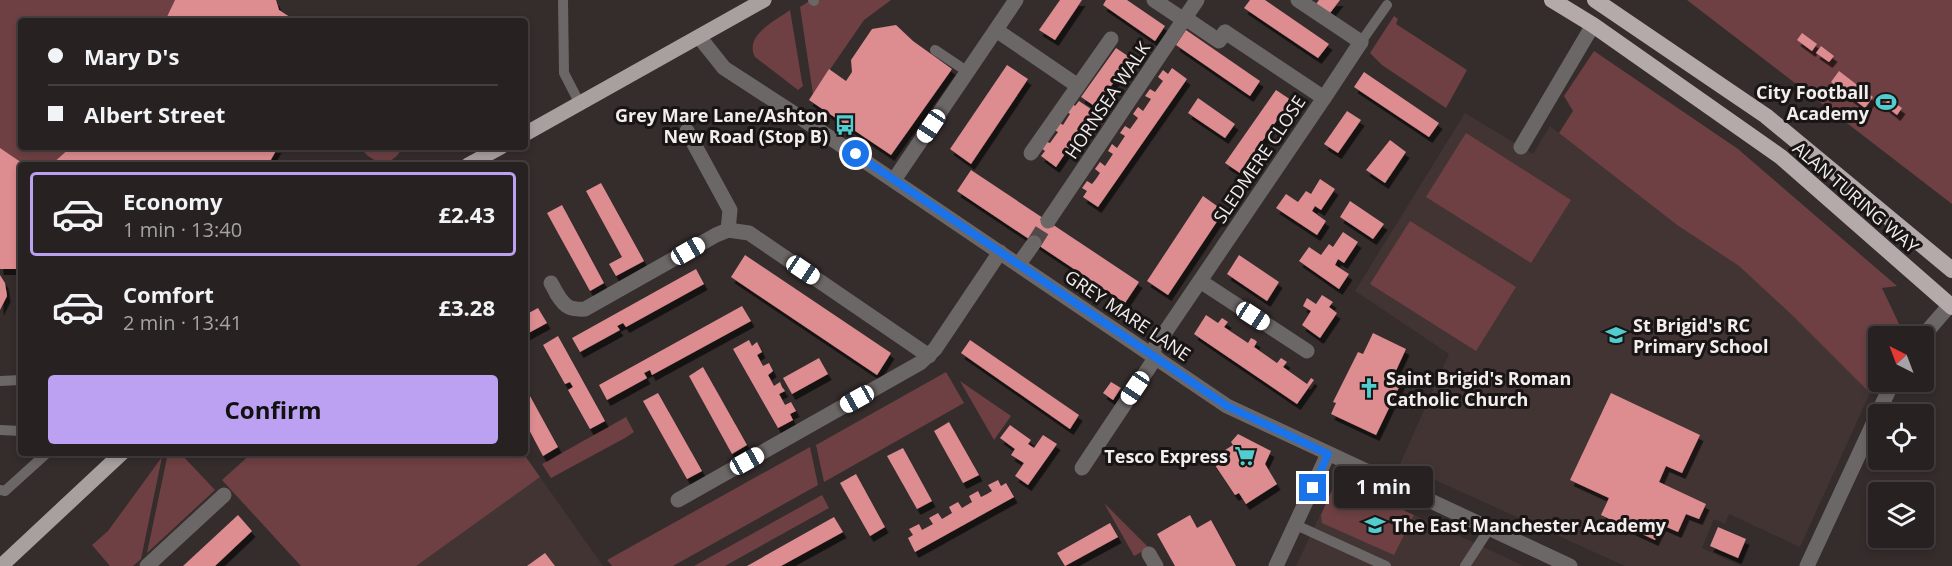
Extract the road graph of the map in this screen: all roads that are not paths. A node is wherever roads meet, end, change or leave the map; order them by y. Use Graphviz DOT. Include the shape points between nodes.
graph roads {
  1 [pos="563,0"];
  2 [pos="764,0"];
  3 [pos="1016,0"];
  4 [pos="1154,0"];
  5 [pos="1197,0"];
  6 [pos="1298,0"];
  7 [pos="1552,0"];
  8 [pos="1595,0"];
  9 [pos="1387,4"];
  10 [pos="1184,19"];
  11 [pos="1593,26"];
  12 [pos="996,30"];
  13 [pos="700,38"];
  14 [pos="1111,39"];
  15 [pos="1361,42"];
  16 [pos="934,50"];
  17 [pos="968,72"];
  18 [pos="1078,86"];
  19 [pos="1324,98"];
  20 [pos="580,104"];
  21 [pos="687,131"];
  22 [pos="528,132"];
  23 [pos="1521,147"];
  24 [pos="496,150"];
  25 [pos="1031,153"];
  26 [pos="474,162"];
  27 [pos="894,180"];
  28 [pos="1048,221"];
  29 [pos="728,230"];
  30 [pos="1034,243"];
  31 [pos="1000,252"];
  32 [pos="1019,264"];
  33 [pos="1952,270"];
  34 [pos="1200,281"];
  35 [pos="554,288"];
  36 [pos="1951,306"];
  37 [pos="1932,326"];
  38 [pos="1306,351"];
  39 [pos="1154,355"];
  40 [pos="929,356"];
  41 [pos="18,380"];
  42 [pos="0,381"];
  43 [pos="1888,392"];
  44 [pos="0,430"];
  45 [pos="18,431"];
  46 [pos="1328,454"];
  47 [pos="44,456"];
  48 [pos="119,456"];
  49 [pos="1082,468"];
  50 [pos="0,490"];
  51 [pos="224,495"];
  52 [pos="678,500"];
  53 [pos="1296,525"];
  54 [pos="1489,529"];
  55 [pos="1362,561"];
  56 [pos="1,566"];
  57 [pos="147,566"];
  58 [pos="1276,566"];
  59 [pos="1386,566"];
  60 [pos="1465,566"];
  61 [pos="1570,566"];
  62 [pos="1808,566"];
  1 -- 20 [label="lane" via="564,72"];
  2 -- 13 [label="main road"];
  3 -- 12 [label="street"];
  4 -- 10 [label="street, SLEDMERE CLOSE"];
  5 -- 10 [label="street, HORNSEA WALK"];
  6 -- 15 [label="street"];
  7 -- 11 [label="highway, ALAN TURING WAY"];
  8 -- 33 [label="highway, ALAN TURING WAY" via="1766,116"];
  9 -- 15 [label="lane"];
  10 -- 19 [label="street, SLEDMERE CLOSE" via="1219,41 1225,32"];
  10 -- 28 [label="street, HORNSEA WALK"];
  11 -- 23 [label="street"];
  11 -- 36 [label="highway, ALAN TURING WAY" via="1780,157"];
  12 -- 17 [label="street"];
  12 -- 18 [label="street"];
  13 -- 20 [label="main road"];
  13 -- 27 [label="street, GREY MARE LANE" via="740,81"];
  14 -- 18 [label="street"];
  15 -- 19 [label="street"];
  16 -- 17 [label="lane"];
  17 -- 27 [label="street"];
  18 -- 25 [label="street"];
  19 -- 34 [label="street, SLEDMERE CLOSE"];
  20 -- 22 [label="main road"];
  21 -- 29 [label="street" via="730,210"];
  24 -- 26 [label="main road"];
  27 -- 31 [label="street, GREY MARE LANE"];
  29 -- 35 [label="street" via="585,309 572,310 563,304"];
  29 -- 40 [label="street" via="748,233"];
  30 -- 32 [label="street"];
  31 -- 32 [label="street, GREY MARE LANE"];
  31 -- 40 [label="street"];
  32 -- 39 [label="street, GREY MARE LANE"];
  34 -- 38 [label="street"];
  34 -- 39 [label="street, SLEDMERE CLOSE"];
  36 -- 37 [label="street"];
  39 -- 46 [label="street, GREY MARE LANE" via="1227,406"];
  39 -- 49 [label="street, SLEDMERE CLOSE"];
  40 -- 52 [label="street"];
  41 -- 42 [label="lane"];
  43 -- 62 [label="street"];
  44 -- 45 [label="lane"];
  46 -- 53 [label="street"];
  46 -- 54 [label="street, GREY MARE LANE"];
  47 -- 50 [label="lane" via="4,491"];
  48 -- 56 [label="main road"];
  51 -- 57 [label="street"];
  53 -- 55 [label="lane"];
  53 -- 58 [label="street"];
  54 -- 60 [label="lane"];
  54 -- 61 [label="street, GREY MARE LANE"];
  55 -- 59 [label="lane"];
}
